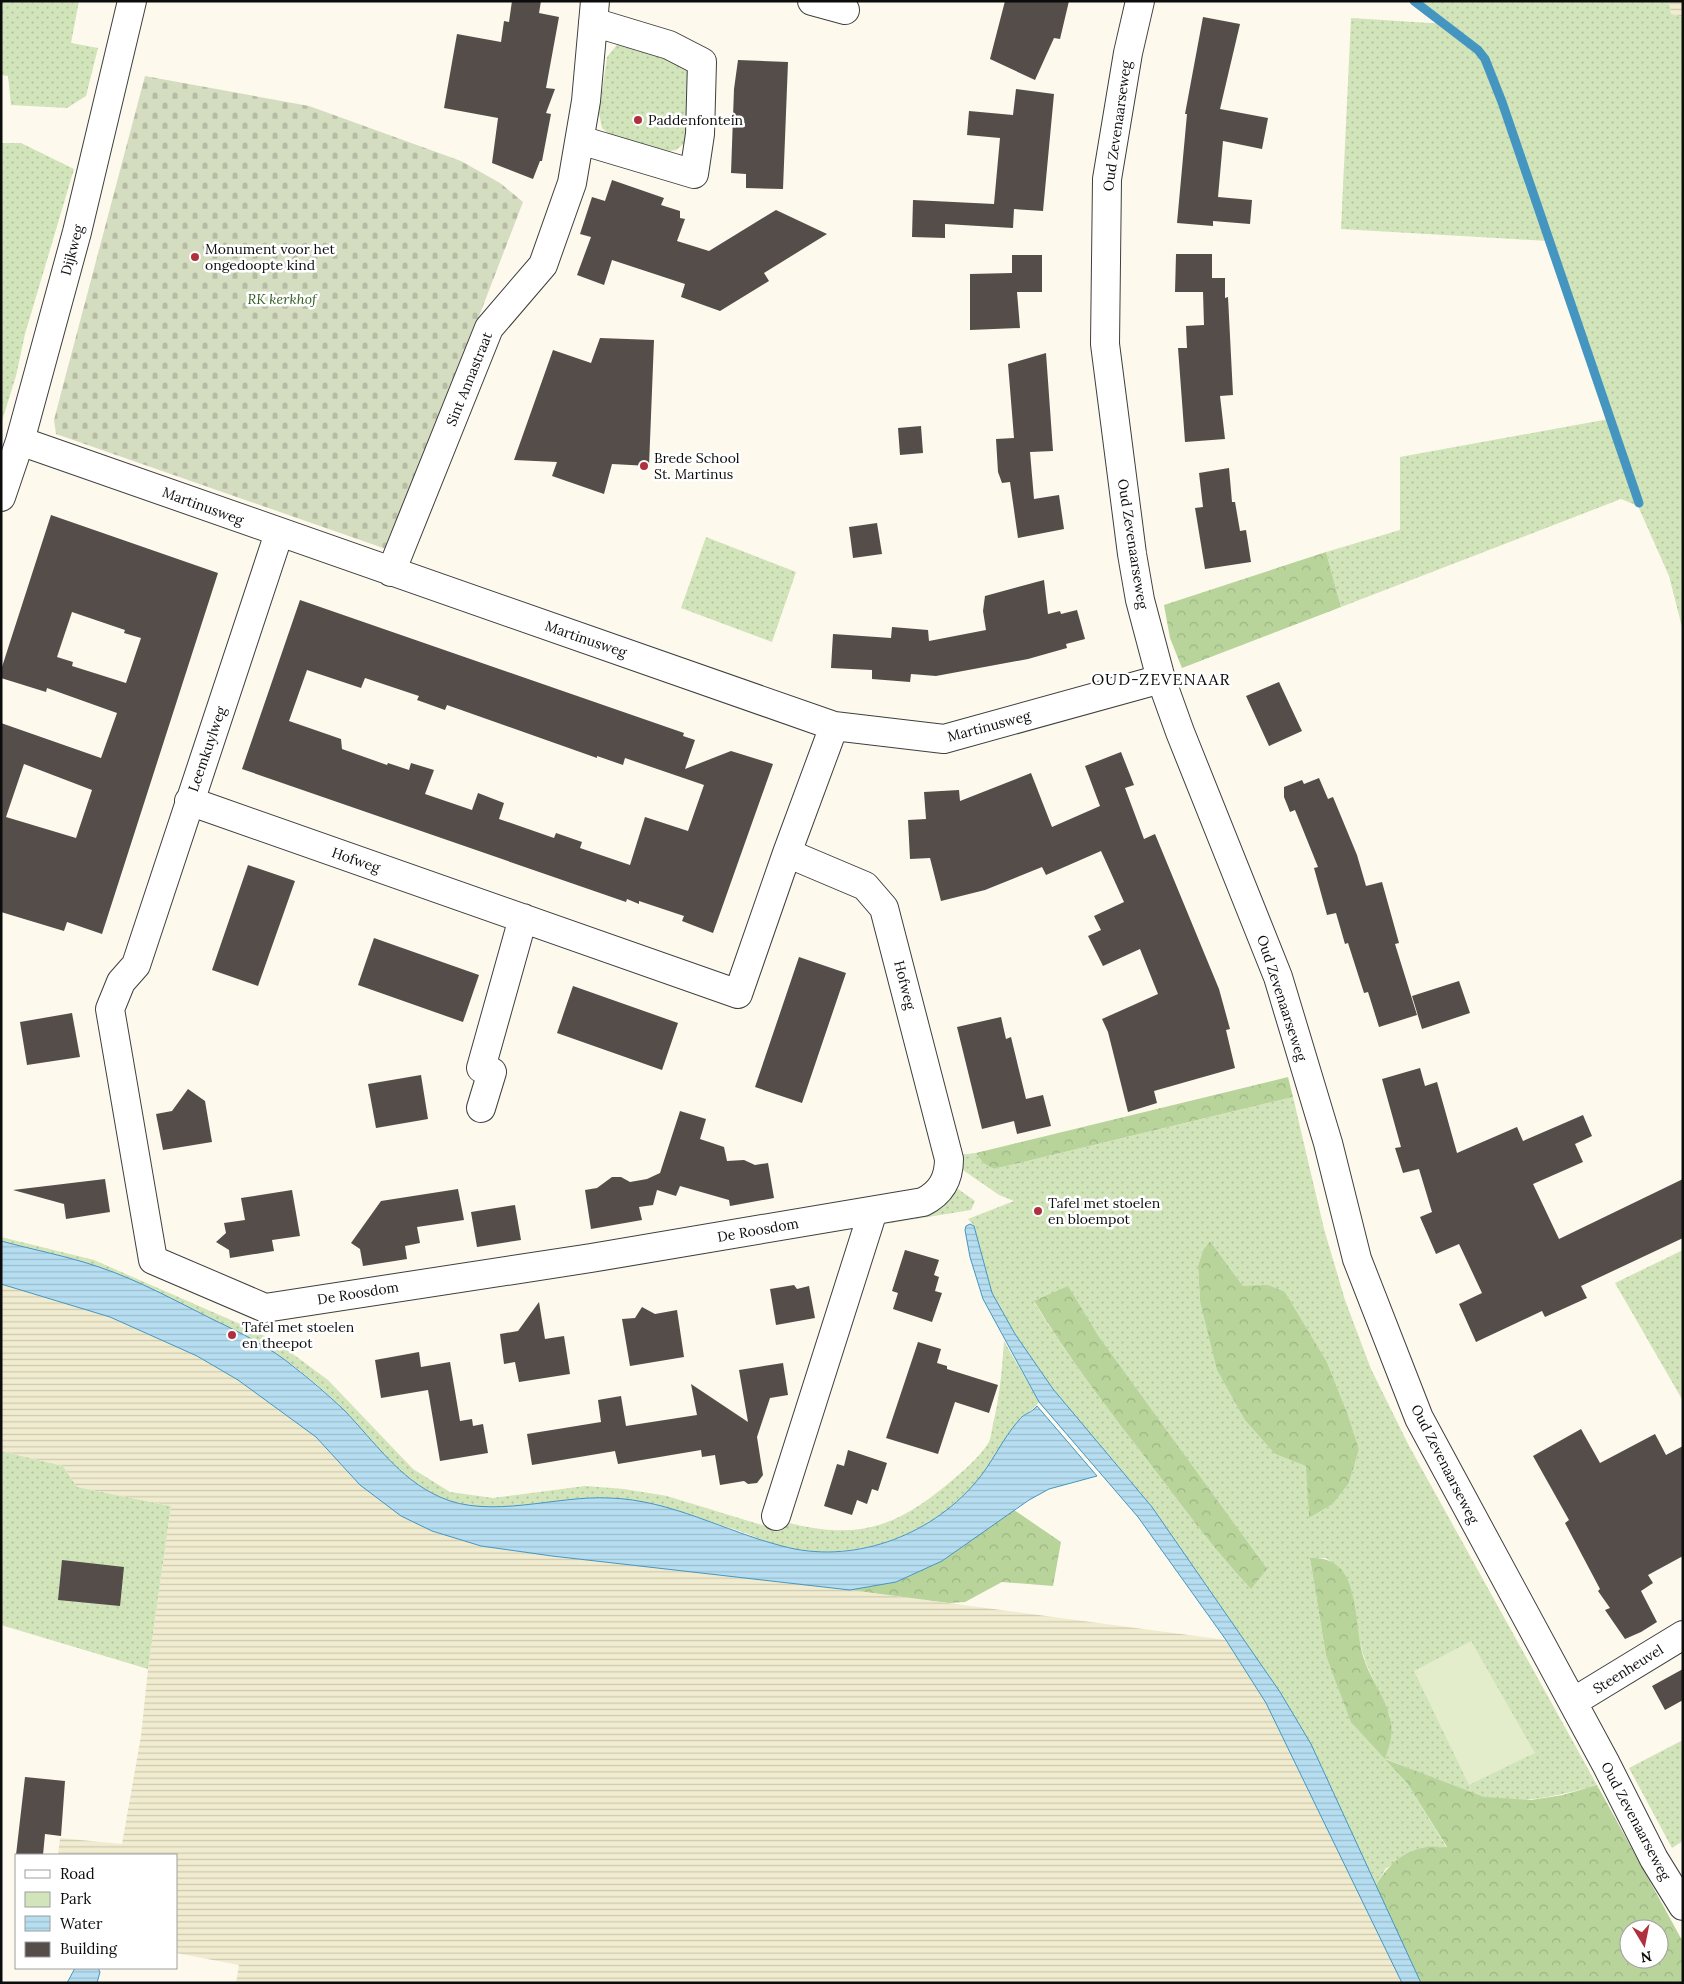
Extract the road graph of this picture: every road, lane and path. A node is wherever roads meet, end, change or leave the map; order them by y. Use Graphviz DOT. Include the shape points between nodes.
graph roads {
  1 [pos="132,1"];
  2 [pos="812,1"];
  3 [pos="1140,1"];
  4 [pos="845,10"];
  5 [pos="594,12"];
  6 [pos="580,140"];
  7 [pos="20,440"];
  8 [pos="1,497"];
  9 [pos="279,533"];
  10 [pos="391,572"];
  11 [pos="1161,679"];
  12 [pos="834,726"];
  13 [pos="189,801"];
  14 [pos="787,853"];
  15 [pos="524,918"];
  16 [pos="136,965"];
  17 [pos="480,1108"];
  18 [pos="949,1173"];
  19 [pos="873,1211"];
  20 [pos="776,1516"];
  21 [pos="1683,1635"];
  22 [pos="1573,1702"];
  23 [pos="1683,1906"];
  1 -- 7 [label="street, Dijkweg" via="77,232"];
  2 -- 4 [label="street"];
  3 -- 11 [label="street, Oud Zevenaarseweg" via="1107,179 1105,344 1132,554 1140,600"];
  5 -- 6 [label="street, Sint Annastraat"];
  5 -- 6 [label="street, Sint Annastraat" via="702,62 700,134 694,174"];
  6 -- 10 [label="street, Sint Annastraat" via="572,183 543,265 489,328"];
  7 -- 8 [label="street, Dijkweg"];
  7 -- 9 [label="street, Martinusweg"];
  9 -- 10 [label="street, Martinusweg"];
  9 -- 13 [label="street, Leemkuylweg"];
  10 -- 12 [label="street, Martinusweg"];
  11 -- 12 [label="street, Martinusweg" via="944,739"];
  11 -- 22 [label="street, Oud Zevenaarseweg" via="1278,977 1328,1144 1357,1259 1419,1418"];
  12 -- 14 [label="street, Hofweg"];
  13 -- 15 [label="street, Hofweg"];
  13 -- 16 [label="street, Leemkuylweg"];
  14 -- 15 [label="street, Hofweg" via="738,994"];
  14 -- 18 [label="street, Hofweg" via="864,886 884,908 949,1159"];
  15 -- 17 [label="street" via="481,1068 492,1072"];
  16 -- 19 [label="street, De Roosdom" via="121,982 110,1009 154,1260 265,1308"];
  18 -- 19 [label="street, De Roosdom" via="934,1196 923,1202"];
  19 -- 20 [label="street"];
  21 -- 22 [label="street, Steenheuvel"];
  22 -- 23 [label="street, Oud Zevenaarseweg" via="1654,1859"];
}
